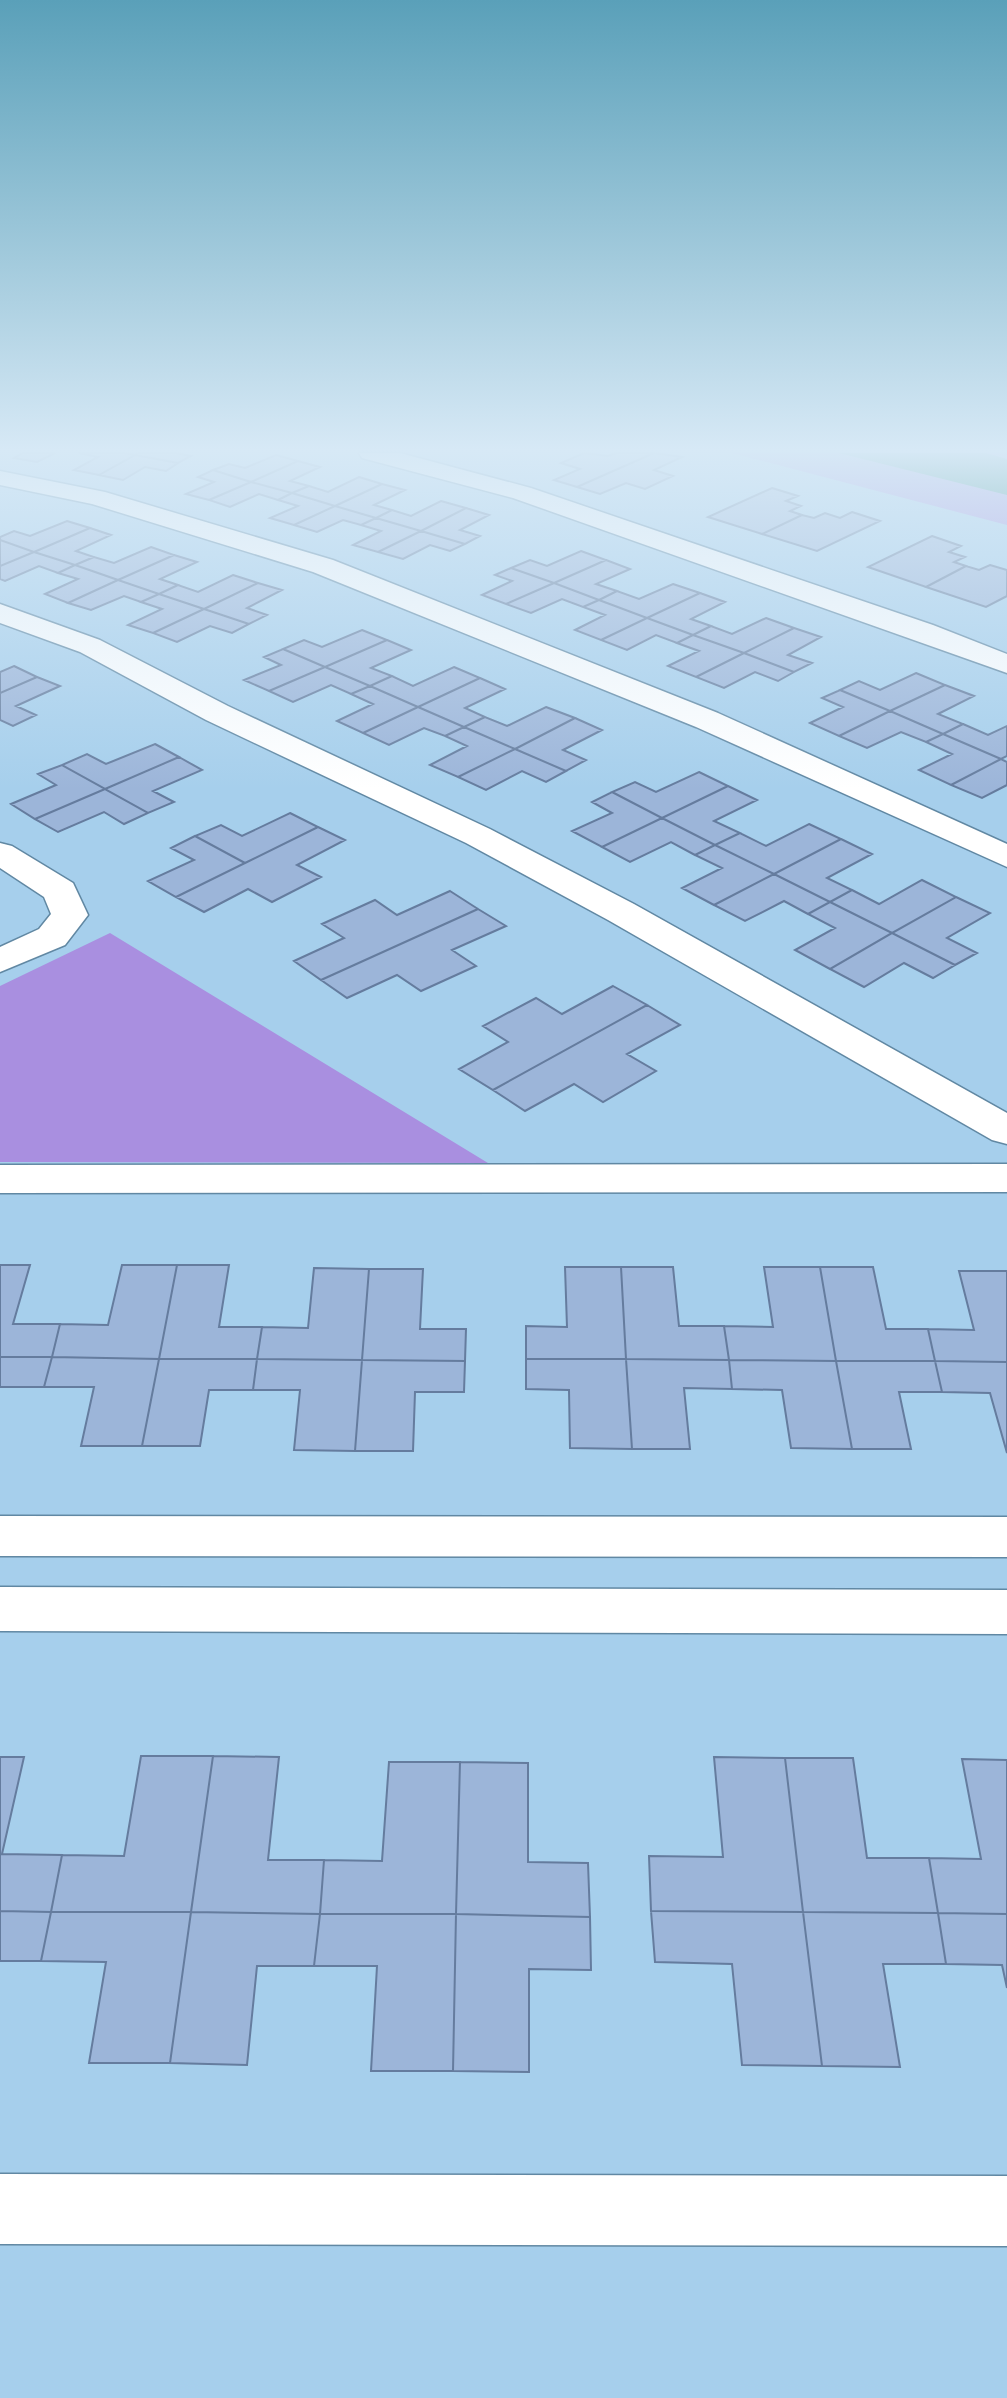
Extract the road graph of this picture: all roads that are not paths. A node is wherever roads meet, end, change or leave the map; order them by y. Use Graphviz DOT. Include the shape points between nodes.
graph roads {
  1 [pos="320,565"];
  2 [pos="731,565"];
  3 [pos="0,613"];
  4 [pos="1007,664"];
  5 [pos="0,853"];
  6 [pos="1007,857"];
  7 [pos="0,961"];
  8 [pos="1007,1131"];
  9 [pos="1007,1178"];
  10 [pos="0,1179"];
  11 [pos="0,1536"];
  12 [pos="1007,1537"];
  13 [pos="0,1609"];
  14 [pos="1007,1612"];
  15 [pos="0,2209"];
  16 [pos="1007,2211"];
  1 -- 6 [label="street" via="707,720"];
  2 -- 4 [label="street"];
  3 -- 8 [label="street" via="90,646 217,713 478,836"];
  5 -- 7 [label="street" via="60,891 70,915 52,937"];
  9 -- 10 [label="street"];
  11 -- 12 [label="street"];
  13 -- 14 [label="street"];
  15 -- 16 [label="street"];
}
